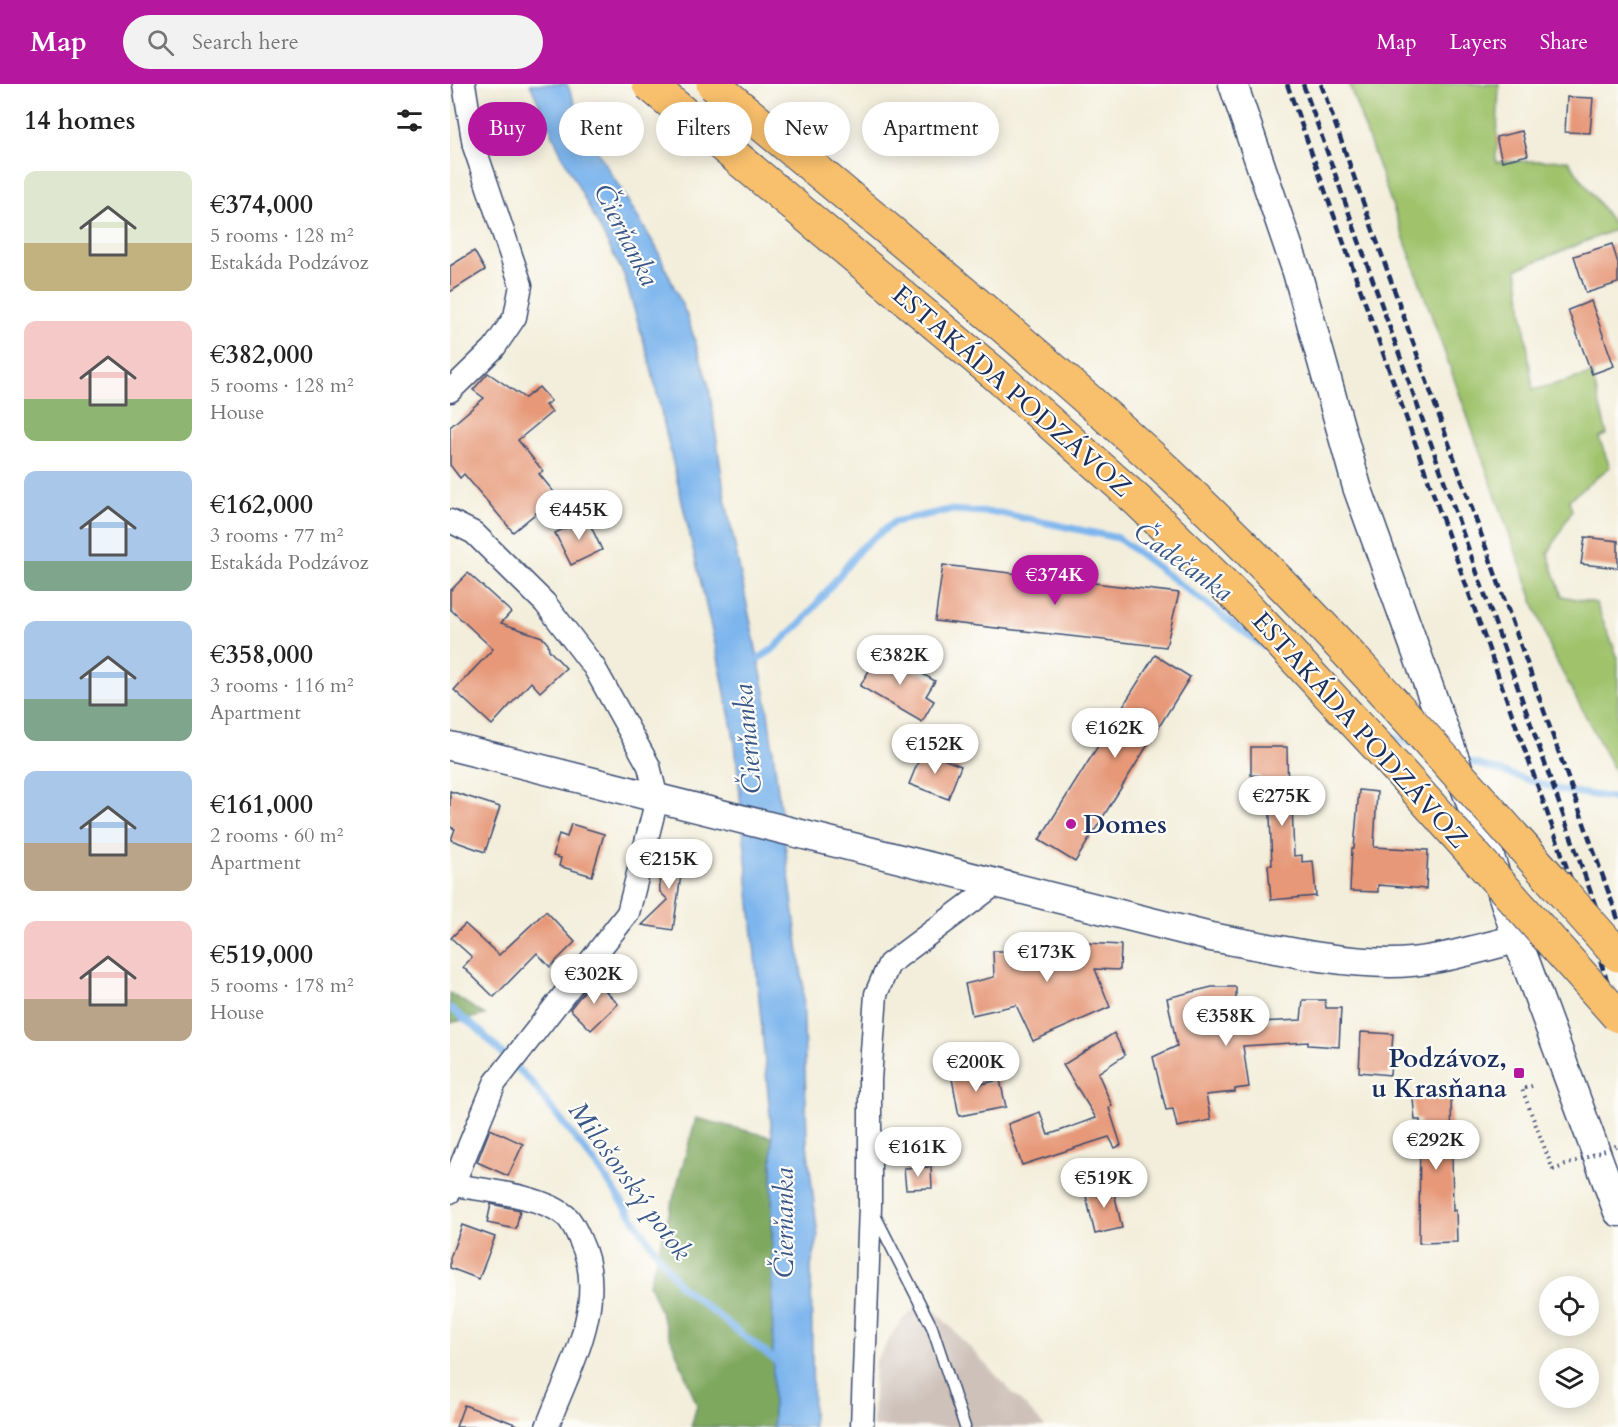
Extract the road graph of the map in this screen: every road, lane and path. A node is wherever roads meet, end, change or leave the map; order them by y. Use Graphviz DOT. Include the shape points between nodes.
graph roads {
  1 [pos="464,84"];
  2 [pos="649,84"];
  3 [pos="713,84"];
  4 [pos="1233,84"];
  5 [pos="450,391"];
  6 [pos="450,521"];
  7 [pos="450,746"];
  8 [pos="657,799"];
  9 [pos="997,883"];
  10 [pos="1517,939"];
  11 [pos="1618,956"];
  12 [pos="1618,1016"];
  13 [pos="1532,1086"];
  14 [pos="1618,1145"];
  15 [pos="452,1189"];
  16 [pos="870,1206"];
  17 [pos="1618,1212"];
  18 [pos="547,1427"];
  19 [pos="862,1427"];
  20 [pos="965,1427"];
  1 -- 5 [label="street" via="474,146 520,285 515,318 494,348"];
  2 -- 12 [label="highway, ESTAKÁDA PODZÁVOZ, bridge" via="994,373 1180,542 1248,608 1375,744"];
  3 -- 11 [label="highway, ESTAKÁDA PODZÁVOZ, bridge" via="909,247 1169,474 1310,614 1407,718"];
  4 -- 10 [label="street, bridge" via="1297,272 1357,487"];
  6 -- 8 [label="street" via="474,533 544,603 594,667 648,766"];
  7 -- 8 [label="street"];
  8 -- 9 [label="street"];
  8 -- 15 [label="street" via="628,913 495,1083"];
  9 -- 10 [label="street" via="1211,937 1346,959 1390,963 1440,958"];
  9 -- 16 [label="street" via="889,964 876,994 870,1080"];
  10 -- 17 [label="street"];
  13 -- 14 [label="path, bridge" via="1522,1089 1553,1170"];
  15 -- 18 [label="street" via="507,1195 554,1210 567,1218 585,1250 590,1269 590,1304"];
  16 -- 19 [label="street"];
  16 -- 20 [label="lane" via="932,1327"];
}
